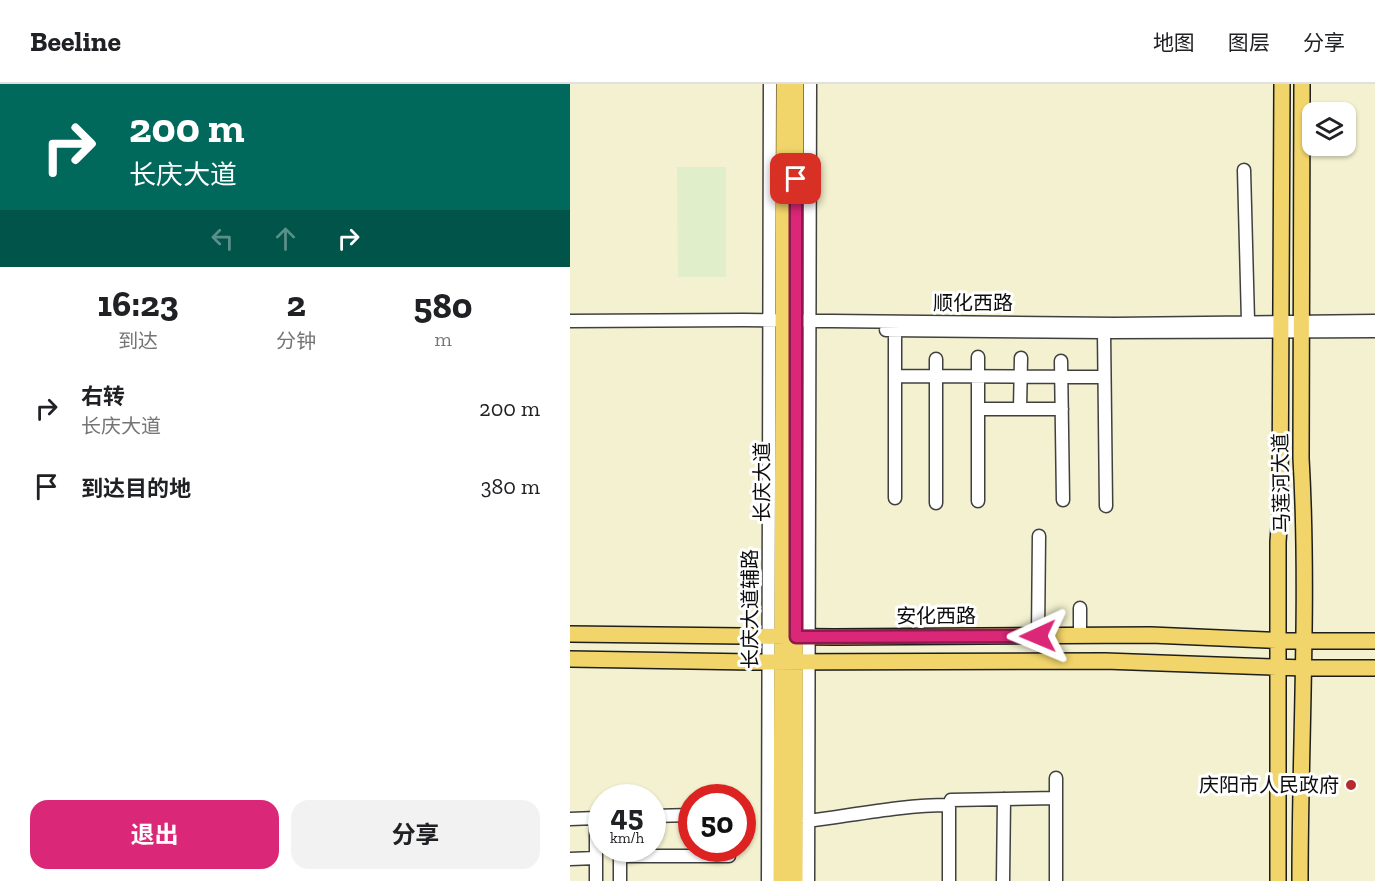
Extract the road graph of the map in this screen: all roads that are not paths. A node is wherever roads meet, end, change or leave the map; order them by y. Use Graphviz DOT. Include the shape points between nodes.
graph roads {
  1 [pos="770,84"];
  2 [pos="784,84"];
  3 [pos="796,84"];
  4 [pos="810,84"];
  5 [pos="1282,84"];
  6 [pos="1302,84"];
  7 [pos="1244,170"];
  8 [pos="570,321"];
  9 [pos="1248,321"];
  10 [pos="1375,321"];
  11 [pos="790,325"];
  12 [pos="1282,326"];
  13 [pos="1301,326"];
  14 [pos="570,329"];
  15 [pos="895,330"];
  16 [pos="1375,331"];
  17 [pos="1104,332"];
  18 [pos="978,357"];
  19 [pos="1021,358"];
  20 [pos="936,359"];
  21 [pos="1061,361"];
  22 [pos="895,376"];
  23 [pos="936,376"];
  24 [pos="978,376"];
  25 [pos="1021,377"];
  26 [pos="1062,377"];
  27 [pos="1104,377"];
  28 [pos="978,409"];
  29 [pos="1020,409"];
  30 [pos="1062,410"];
  31 [pos="895,498"];
  32 [pos="1063,500"];
  33 [pos="978,501"];
  34 [pos="936,503"];
  35 [pos="1106,506"];
  36 [pos="1039,536"];
  37 [pos="1080,608"];
  38 [pos="570,634"];
  39 [pos="1038,636"];
  40 [pos="1080,636"];
  41 [pos="789,637"];
  42 [pos="1278,640"];
  43 [pos="1303,641"];
  44 [pos="1375,641"];
  45 [pos="570,659"];
  46 [pos="789,662"];
  47 [pos="1278,667"];
  48 [pos="1303,668"];
  49 [pos="1375,668"];
  50 [pos="1056,778"];
  51 [pos="1056,798"];
  52 [pos="1004,799"];
  53 [pos="949,805"];
  54 [pos="588,817"];
  55 [pos="570,819"];
  56 [pos="808,821"];
  57 [pos="570,858"];
  58 [pos="588,858"];
  59 [pos="596,862"];
  60 [pos="620,862"];
  61 [pos="596,881"];
  62 [pos="620,881"];
  63 [pos="768,881"];
  64 [pos="782,881"];
  65 [pos="795,881"];
  66 [pos="808,881"];
  67 [pos="949,881"];
  68 [pos="1003,881"];
  69 [pos="1056,881"];
  70 [pos="1278,881"];
  71 [pos="1300,881"];
  1 -- 11 [label="street, 长庆大道辅路"];
  2 -- 11 [label="main road, 长庆大道"];
  3 -- 11 [label="main road, 长庆大道"];
  4 -- 11 [label="street, 长庆大道辅路"];
  5 -- 12 [label="main road, 马莲河大道"];
  6 -- 13 [label="main road, 马莲河大道"];
  7 -- 9 [label="street"];
  8 -- 11 [label="street, 顺化西路"];
  9 -- 11 [label="street, 顺化西路"];
  9 -- 12 [label="street, 顺化西路"];
  10 -- 13 [label="street, 顺化西路"];
  11 -- 14 [label="street, 顺化西路"];
  11 -- 15 [label="street, 顺化西路"];
  11 -- 41 [label="main road, 长庆大道"];
  11 -- 41 [label="street, 长庆大道辅路"];
  12 -- 13 [label="street, 顺化西路"];
  12 -- 17 [label="street, 顺化西路"];
  12 -- 42 [label="main road, 马莲河大道"];
  13 -- 16 [label="street, 顺化西路"];
  13 -- 43 [label="main road, 马莲河大道"];
  15 -- 17 [label="street, 顺化西路"];
  15 -- 22 [label="street"];
  17 -- 27 [label="street"];
  18 -- 24 [label="street"];
  19 -- 25 [label="street"];
  20 -- 23 [label="street"];
  21 -- 26 [label="street"];
  22 -- 23 [label="street"];
  22 -- 31 [label="street"];
  23 -- 24 [label="street"];
  23 -- 34 [label="street"];
  24 -- 25 [label="street"];
  24 -- 28 [label="street"];
  25 -- 26 [label="street"];
  25 -- 29 [label="street"];
  26 -- 27 [label="street"];
  26 -- 30 [label="street"];
  27 -- 35 [label="street"];
  28 -- 29 [label="street"];
  28 -- 33 [label="street"];
  29 -- 30 [label="street"];
  30 -- 32 [label="street"];
  36 -- 39 [label="street"];
  37 -- 40 [label="street"];
  38 -- 41 [label="main road, 安化西路"];
  39 -- 40 [label="main road, 安化西路"];
  39 -- 41 [label="main road, 安化西路"];
  40 -- 42 [label="main road, 安化西路"];
  41 -- 46 [label="main road, 长庆大道"];
  41 -- 46 [label="street, 长庆大道辅路"];
  42 -- 43 [label="main road, 安化西路"];
  42 -- 47 [label="main road, 马莲河大道"];
  43 -- 44 [label="main road, 安化西路"];
  43 -- 48 [label="main road, 马莲河大道"];
  45 -- 46 [label="main road"];
  46 -- 47 [label="main road" via="1105,661"];
  46 -- 56 [label="street, 长庆大道辅路"];
  46 -- 63 [label="street, 长庆大道辅路"];
  46 -- 64 [label="main road, 长庆大道"];
  46 -- 65 [label="main road, 长庆大道"];
  47 -- 48 [label="main road"];
  47 -- 70 [label="main road, 马莲河大道"];
  48 -- 49 [label="main road"];
  48 -- 71 [label="main road, 马莲河大道"];
  50 -- 51 [label="street"];
  51 -- 52 [label="street"];
  51 -- 69 [label="street"];
  52 -- 53 [label="street" via="951,800"];
  52 -- 68 [label="street"];
  53 -- 56 [label="street"];
  53 -- 67 [label="street"];
  54 -- 55 [label="street"];
  56 -- 66 [label="street, 长庆大道辅路"];
  57 -- 58 [label="street"];
  59 -- 61 [label="street"];
  60 -- 62 [label="street"];
}
